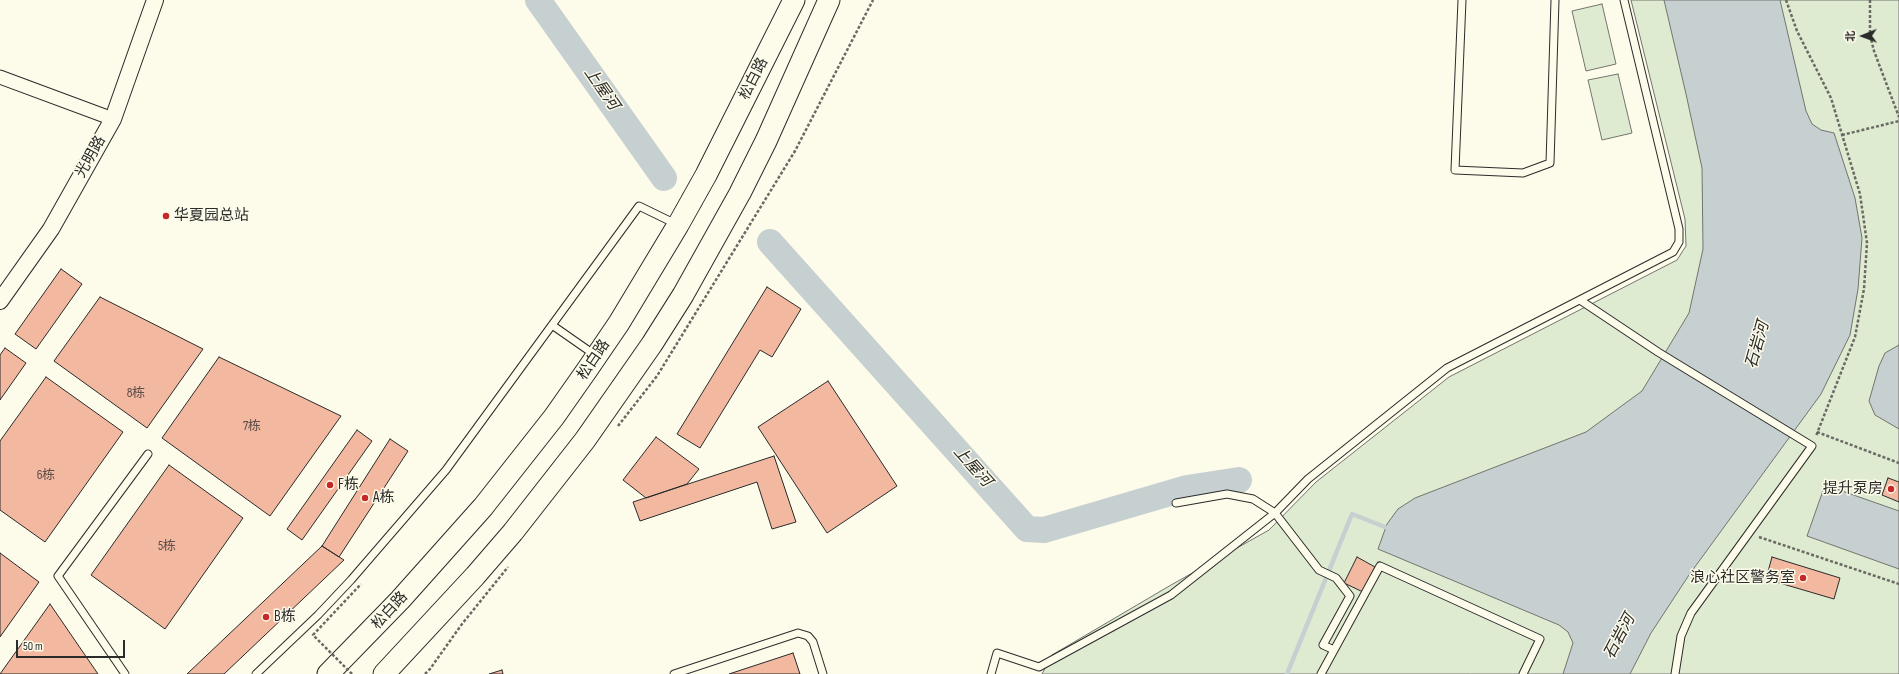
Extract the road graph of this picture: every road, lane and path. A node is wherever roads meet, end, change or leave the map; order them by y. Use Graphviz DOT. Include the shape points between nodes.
graph roads {
  1 [pos="155,0"];
  2 [pos="794,0"];
  3 [pos="829,0"];
  4 [pos="1462,0"];
  5 [pos="1555,0"];
  6 [pos="1624,0"];
  7 [pos="1786,0"];
  8 [pos="1870,0"];
  9 [pos="0,77"];
  10 [pos="1899,117"];
  11 [pos="113,119"];
  12 [pos="1899,121"];
  13 [pos="1842,135"];
  14 [pos="678,225"];
  15 [pos="1580,300"];
  16 [pos="0,301"];
  17 [pos="552,325"];
  18 [pos="597,356"];
  19 [pos="1817,432"];
  20 [pos="1812,446"];
  21 [pos="148,454"];
  22 [pos="1899,463"];
  23 [pos="1176,503"];
  24 [pos="1274,513"];
  25 [pos="1747,533"];
  26 [pos="361,584"];
  27 [pos="1899,584"];
  28 [pos="1334,650"];
  29 [pos="125,674"];
  30 [pos="256,674"];
  31 [pos="328,674"];
  32 [pos="352,674"];
  33 [pos="384,674"];
  34 [pos="674,674"];
  35 [pos="823,674"];
  36 [pos="991,674"];
  37 [pos="1321,674"];
  38 [pos="1522,674"];
  39 [pos="1675,674"];
  1 -- 11 [label="street, 光明路"];
  2 -- 14 [label="main road, 松白路"];
  3 -- 33 [label="main road" via="740,193 652,344 585,440 518,526"];
  4 -- 5 [label="lane" via="1455,170 1523,173 1550,163"];
  6 -- 15 [label="lane" via="1680,229 1679,242 1678,247 1668,256"];
  7 -- 13 [label="path" via="1797,31 1831,98"];
  8 -- 10 [label="path" via="1870,35"];
  9 -- 11 [label="street"];
  11 -- 16 [label="street, 光明路" via="51,229"];
  12 -- 13 [label="path"];
  13 -- 19 [label="path" via="1860,194 1867,243 1864,289 1855,337"];
  14 -- 17 [label="lane" via="639,206"];
  14 -- 18 [label="main road, 松白路"];
  15 -- 20 [label="lane" via="1658,352"];
  15 -- 24 [label="lane" via="1447,368 1308,479"];
  17 -- 18 [label="lane"];
  17 -- 30 [label="lane" via="446,470 351,580"];
  18 -- 31 [label="main road, 松白路" via="554,417 483,507 400,600"];
  19 -- 20 [label="path"];
  19 -- 22 [label="path"];
  20 -- 25 [label="lane"];
  21 -- 29 [label="lane" via="58,576"];
  23 -- 24 [label="lane" via="1227,494 1253,499"];
  24 -- 28 [label="lane" via="1319,570 1336,578 1350,596 1323,645"];
  24 -- 36 [label="lane" via="1171,595 1039,667 997,653"];
  25 -- 27 [label="path"];
  25 -- 39 [label="lane" via="1690,613 1681,636"];
  26 -- 32 [label="path, bridge" via="313,635"];
  28 -- 37 [label="lane"];
  28 -- 38 [label="lane" via="1380,566 1540,639"];
  34 -- 35 [label="lane" via="798,633 808,636 813,642"];
}
